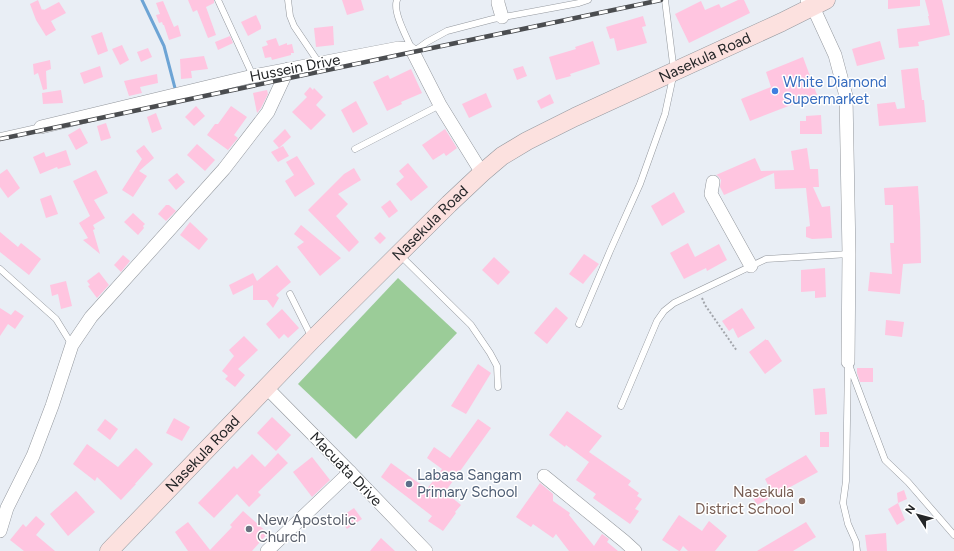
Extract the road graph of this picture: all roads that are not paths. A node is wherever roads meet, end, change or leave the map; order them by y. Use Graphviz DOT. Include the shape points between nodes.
graph roads {
  1 [pos="218,0"];
  2 [pos="288,0"];
  3 [pos="398,0"];
  4 [pos="498,0"];
  5 [pos="588,0"];
  6 [pos="664,0"];
  7 [pos="816,2"];
  8 [pos="502,17"];
  9 [pos="413,52"];
  10 [pos="319,63"];
  11 [pos="288,69"];
  12 [pos="674,72"];
  13 [pos="253,76"];
  14 [pos="440,105"];
  15 [pos="41,127"];
  16 [pos="0,136"];
  17 [pos="355,149"];
  18 [pos="482,174"];
  19 [pos="713,182"];
  20 [pos="399,254"];
  21 [pos="849,254"];
  22 [pos="751,266"];
  23 [pos="0,269"];
  24 [pos="290,294"];
  25 [pos="579,324"];
  26 [pos="313,339"];
  27 [pos="72,345"];
  28 [pos="848,362"];
  29 [pos="266,387"];
  30 [pos="498,387"];
  31 [pos="621,406"];
  32 [pos="350,472"];
  33 [pos="544,476"];
  34 [pos="0,531"];
  35 [pos="954,535"];
  36 [pos="109,551"];
  37 [pos="267,551"];
  38 [pos="426,551"];
  39 [pos="635,551"];
  40 [pos="857,551"];
  1 -- 13 [label="lane"];
  2 -- 10 [label="lane" via="294,26"];
  3 -- 9 [label="lane" via="397,15"];
  4 -- 8 [label="street"];
  5 -- 8 [label="lane"];
  6 -- 12 [label="lane"];
  7 -- 12 [label="main road, Nasekula Road"];
  7 -- 21 [label="street" via="846,96"];
  8 -- 9 [label="lane" via="447,31"];
  9 -- 10 [label="street, Hussein Drive" via="399,48"];
  9 -- 14 [label="street"];
  10 -- 11 [label="street, Hussein Drive"];
  11 -- 13 [label="street, Hussein Drive"];
  11 -- 27 [label="street" via="268,112 224,169 91,317"];
  12 -- 18 [label="main road, Nasekula Road" via="527,141 502,156"];
  12 -- 25 [label="lane" via="665,114 640,184"];
  13 -- 15 [label="street, Hussein Drive"];
  14 -- 17 [label="lane"];
  14 -- 18 [label="street"];
  15 -- 16 [label="lane"];
  18 -- 20 [label="main road, Nasekula Road"];
  19 -- 22 [label="street" via="711,194"];
  20 -- 26 [label="main road, Nasekula Road"];
  20 -- 30 [label="lane" via="471,325 497,366"];
  21 -- 22 [label="lane" via="766,259"];
  21 -- 28 [label="street"];
  22 -- 31 [label="lane" via="674,303 664,311 657,321"];
  23 -- 27 [label="lane" via="56,319"];
  24 -- 26 [label="lane"];
  26 -- 29 [label="main road, Nasekula Road"];
  27 -- 34 [label="street" via="33,456 7,508"];
  28 -- 35 [label="lane" via="885,460 908,482"];
  28 -- 40 [label="lane" via="844,503"];
  29 -- 32 [label="street, Macuata Drive"];
  29 -- 36 [label="main road, Nasekula Road"];
  32 -- 37 [label="street"];
  32 -- 38 [label="street, Macuata Drive"];
  33 -- 39 [label="street"];
}
